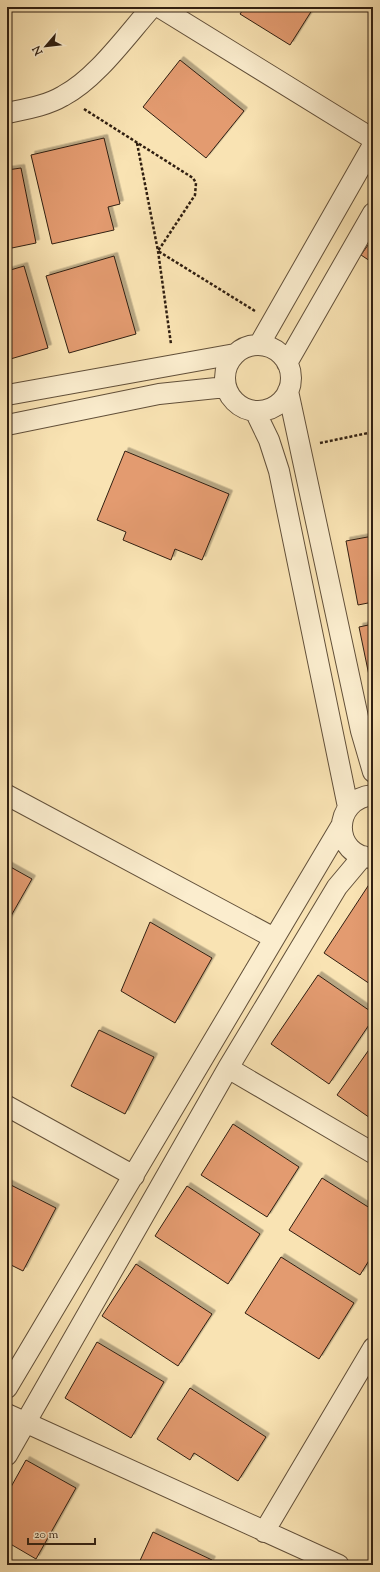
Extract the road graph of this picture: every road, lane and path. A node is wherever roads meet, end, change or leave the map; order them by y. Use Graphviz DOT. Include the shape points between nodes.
graph roads {
  1 [pos="152,7"];
  2 [pos="159,7"];
  3 [pos="63,96"];
  4 [pos="7,113"];
  5 [pos="373,139"];
  6 [pos="137,143"];
  7 [pos="373,145"];
  8 [pos="373,213"];
  9 [pos="158,251"];
  10 [pos="272,321"];
  11 [pos="259,345"];
  12 [pos="235,354"];
  13 [pos="287,363"];
  14 [pos="173,365"];
  15 [pos="226,387"];
  16 [pos="42,388"];
  17 [pos="288,391"];
  18 [pos="7,395"];
  19 [pos="255,411"];
  20 [pos="46,417"];
  21 [pos="7,425"];
  22 [pos="373,432"];
  23 [pos="300,448"];
  24 [pos="373,772"];
  25 [pos="7,795"];
  26 [pos="373,795"];
  27 [pos="348,807"];
  28 [pos="341,826"];
  29 [pos="368,857"];
  30 [pos="274,938"];
  31 [pos="228,1068"];
  32 [pos="7,1106"];
  33 [pos="373,1153"];
  34 [pos="134,1176"];
  35 [pos="373,1348"];
  36 [pos="7,1388"];
  37 [pos="7,1414"];
  38 [pos="26,1423"];
  39 [pos="7,1455"];
  40 [pos="264,1532"];
  41 [pos="339,1565"];
  1 -- 3 [label="street" via="96,71 81,85"];
  2 -- 5 [label="street"];
  3 -- 4 [label="street" via="44,105"];
  3 -- 6 [label="path"];
  6 -- 9 [label="path"];
  6 -- 9 [label="path" via="193,178 196,183 195,195"];
  7 -- 10 [label="street"];
  8 -- 13 [label="street"];
  9 -- 10 [label="path"];
  9 -- 14 [label="path"];
  10 -- 11 [label="street"];
  11 -- 12 [label="street" via="242,349"];
  11 -- 13 [label="street" via="271,348"];
  12 -- 14 [label="street"];
  12 -- 15 [label="street" via="226,369"];
  13 -- 17 [label="street" via="290,372"];
  14 -- 16 [label="street"];
  15 -- 19 [label="street" via="237,404"];
  15 -- 20 [label="street" via="159,394"];
  16 -- 18 [label="street"];
  16 -- 20 [label="street"];
  17 -- 19 [label="street" via="283,400 275,406"];
  17 -- 23 [label="street"];
  19 -- 27 [label="street" via="269,440 279,471"];
  20 -- 21 [label="street"];
  22 -- 23 [label="path"];
  23 -- 24 [label="street" via="361,731"];
  25 -- 30 [label="street"];
  26 -- 27 [label="street" via="355,800"];
  27 -- 28 [label="street"];
  28 -- 29 [label="street" via="347,845 354,852"];
  28 -- 30 [label="street"];
  29 -- 31 [label="street" via="337,887"];
  30 -- 34 [label="street"];
  31 -- 33 [label="street"];
  31 -- 38 [label="street"];
  32 -- 34 [label="street"];
  34 -- 36 [label="street"];
  35 -- 40 [label="street"];
  37 -- 38 [label="street"];
  38 -- 39 [label="street"];
  38 -- 40 [label="street"];
  40 -- 41 [label="street"];
}
